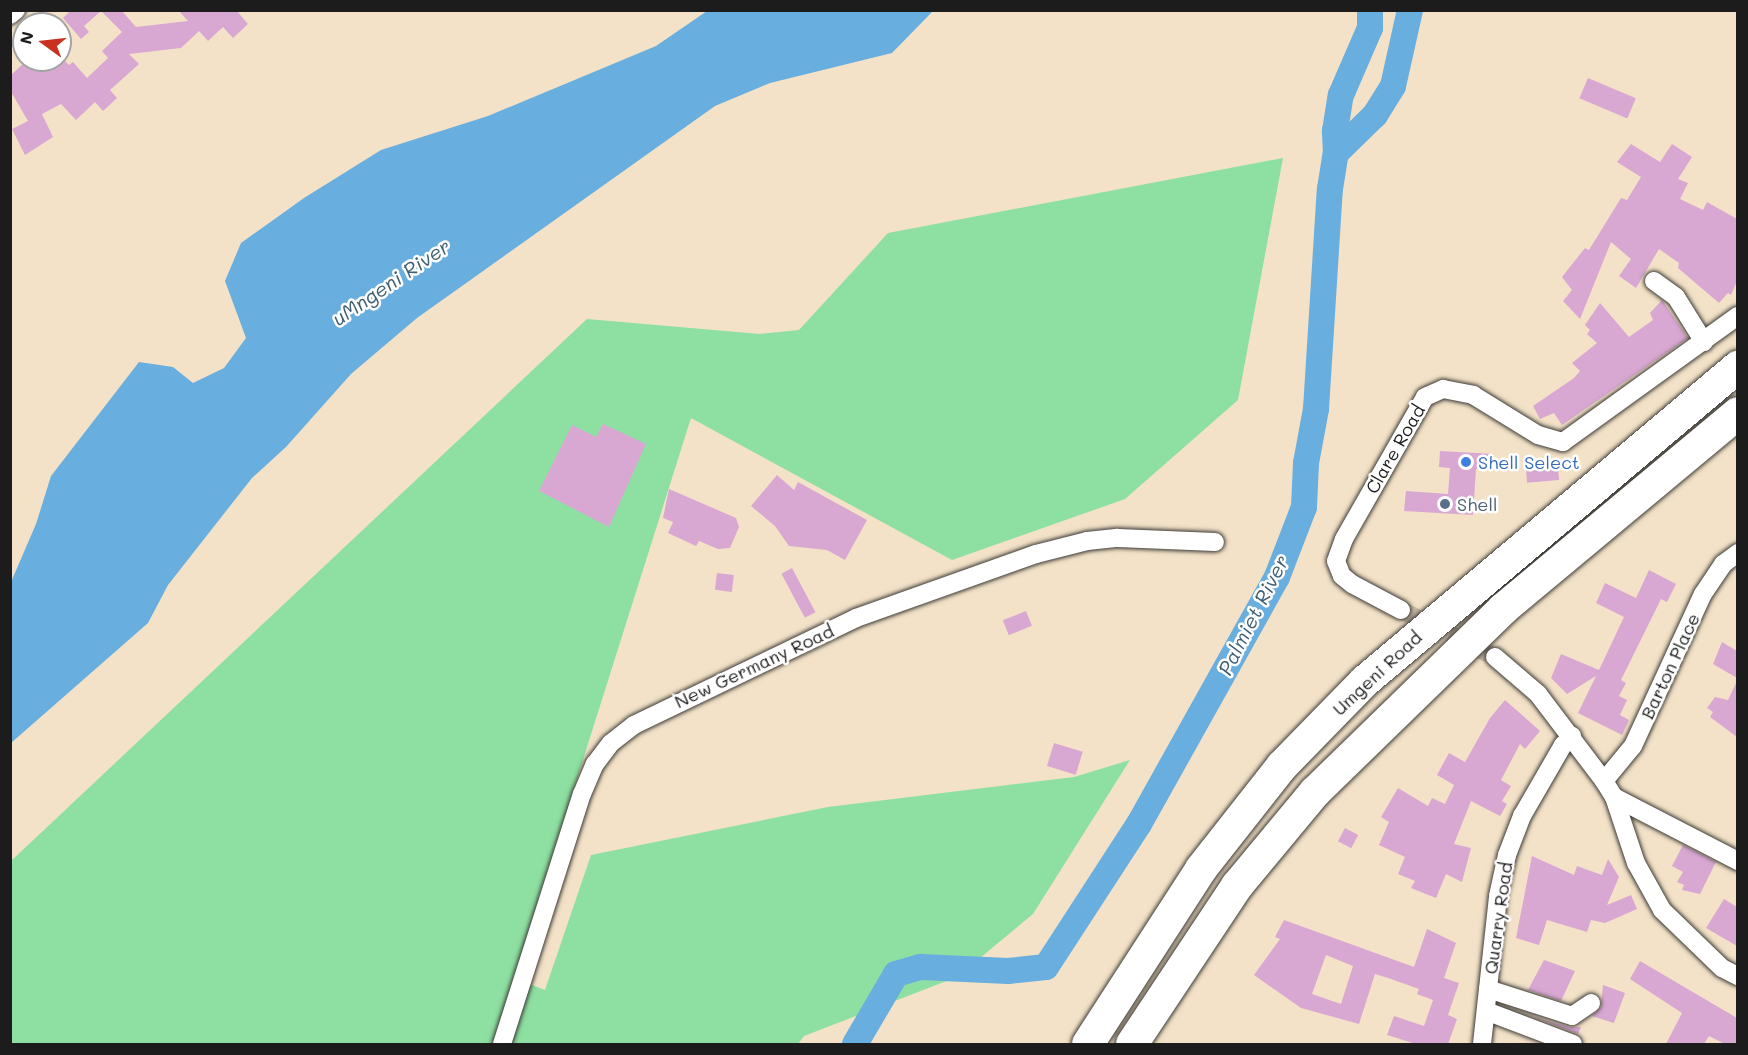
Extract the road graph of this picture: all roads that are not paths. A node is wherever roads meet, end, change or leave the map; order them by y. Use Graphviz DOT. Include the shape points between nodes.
graph roads {
  1 [pos="16,10"];
  2 [pos="10,15"];
  3 [pos="1654,281"];
  4 [pos="1737,316"];
  5 [pos="1704,342"];
  6 [pos="1737,367"];
  7 [pos="1737,413"];
  8 [pos="1215,542"];
  9 [pos="1737,553"];
  10 [pos="1401,610"];
  11 [pos="1495,657"];
  12 [pos="1572,736"];
  13 [pos="1604,781"];
  14 [pos="1614,797"];
  15 [pos="1737,861"];
  16 [pos="1737,976"];
  17 [pos="1488,989"];
  18 [pos="1591,1003"];
  19 [pos="1486,1011"];
  20 [pos="502,1044"];
  21 [pos="1088,1044"];
  22 [pos="1132,1044"];
  23 [pos="1482,1044"];
  24 [pos="1574,1044"];
  1 -- 2 [label="street"];
  3 -- 5 [label="street" via="1676,297"];
  4 -- 5 [label="street, Clare Road"];
  5 -- 10 [label="street, Clare Road" via="1563,442 1538,435 1473,396 1443,389 1425,397 1344,539 1336,561 1342,576 1352,584"];
  6 -- 21 [label="highway, Umgeni Road" via="1365,681 1282,766 1201,869"];
  7 -- 22 [label="highway" via="1503,609 1315,792 1237,886"];
  8 -- 20 [label="street, New Germany Road" via="1087,540 1036,554 856,618 634,725 611,743 595,764 582,794"];
  9 -- 13 [label="street, Barton Place" via="1723,564 1703,594 1633,746"];
  11 -- 12 [label="street" via="1538,694"];
  12 -- 13 [label="street"];
  12 -- 17 [label="street, Quarry Road" via="1522,816 1507,855"];
  13 -- 14 [label="street"];
  14 -- 15 [label="street"];
  14 -- 16 [label="street" via="1636,863 1662,910 1722,968"];
  17 -- 18 [label="street" via="1572,1016"];
  17 -- 19 [label="street, Quarry Road"];
  19 -- 23 [label="street, Quarry Road"];
  19 -- 24 [label="street"];
}
